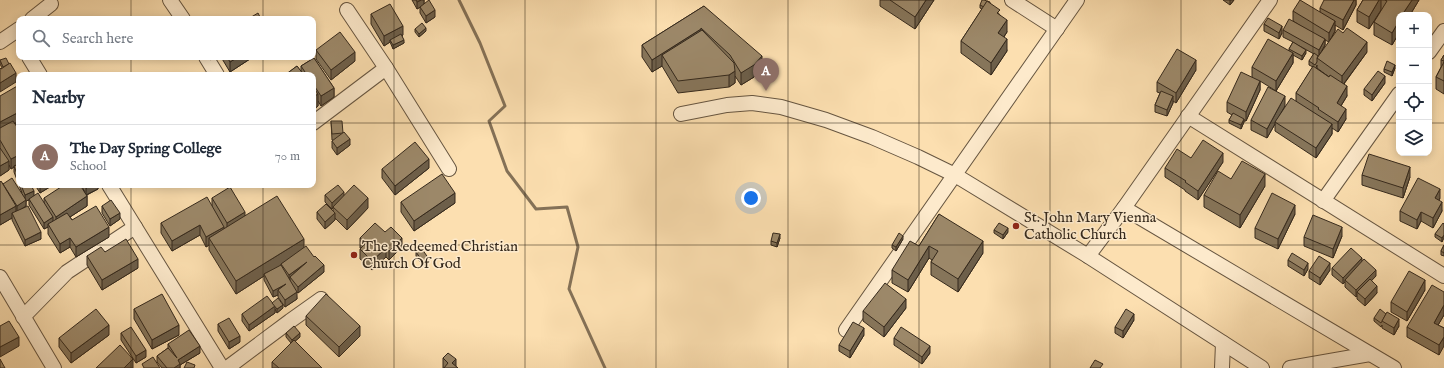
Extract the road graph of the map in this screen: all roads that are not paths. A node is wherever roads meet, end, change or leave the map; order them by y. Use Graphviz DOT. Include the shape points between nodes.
graph roads {
  1 [pos="170,0"];
  2 [pos="1012,0"];
  3 [pos="1077,0"];
  4 [pos="1270,0"];
  5 [pos="51,4"];
  6 [pos="348,10"];
  7 [pos="36,16"];
  8 [pos="180,16"];
  9 [pos="1057,29"];
  10 [pos="1444,31"];
  11 [pos="16,34"];
  12 [pos="0,42"];
  13 [pos="1432,48"];
  14 [pos="31,60"];
  15 [pos="208,60"];
  16 [pos="386,68"];
  17 [pos="38,72"];
  18 [pos="215,72"];
  19 [pos="1396,98"];
  20 [pos="681,114"];
  21 [pos="1188,116"];
  22 [pos="316,121"];
  23 [pos="449,169"];
  24 [pos="955,175"];
  25 [pos="111,188"];
  26 [pos="1323,201"];
  27 [pos="1124,208"];
  28 [pos="135,227"];
  29 [pos="1088,256"];
  30 [pos="1444,276"];
  31 [pos="0,277"];
  32 [pos="321,299"];
  33 [pos="23,317"];
  34 [pos="846,330"];
  35 [pos="1223,343"];
  36 [pos="1370,354"];
  37 [pos="54,368"];
  38 [pos="222,368"];
  39 [pos="227,368"];
  40 [pos="1222,368"];
  41 [pos="1262,368"];
  42 [pos="1290,368"];
  43 [pos="1394,368"];
  1 -- 8 [label="street"];
  2 -- 9 [label="street"];
  3 -- 9 [label="street"];
  4 -- 21 [label="street"];
  5 -- 7 [label="street"];
  6 -- 16 [label="street"];
  9 -- 24 [label="street"];
  10 -- 13 [label="street"];
  11 -- 12 [label="street"];
  14 -- 17 [label="street"];
  15 -- 18 [label="street"];
  16 -- 22 [label="street"];
  16 -- 23 [label="street"];
  19 -- 26 [label="street"];
  20 -- 24 [label="street" via="752,103 781,107 872,137"];
  21 -- 26 [label="street"];
  21 -- 27 [label="street"];
  24 -- 29 [label="street"];
  24 -- 34 [label="street"];
  25 -- 28 [label="street"];
  26 -- 30 [label="street"];
  27 -- 29 [label="street"];
  27 -- 36 [label="street"];
  28 -- 33 [label="street" via="68,272"];
  28 -- 38 [label="street"];
  29 -- 35 [label="street"];
  31 -- 33 [label="street"];
  32 -- 39 [label="street"];
  33 -- 37 [label="street"];
  35 -- 40 [label="street"];
  35 -- 41 [label="street"];
  36 -- 42 [label="street"];
  36 -- 43 [label="street"];
}
